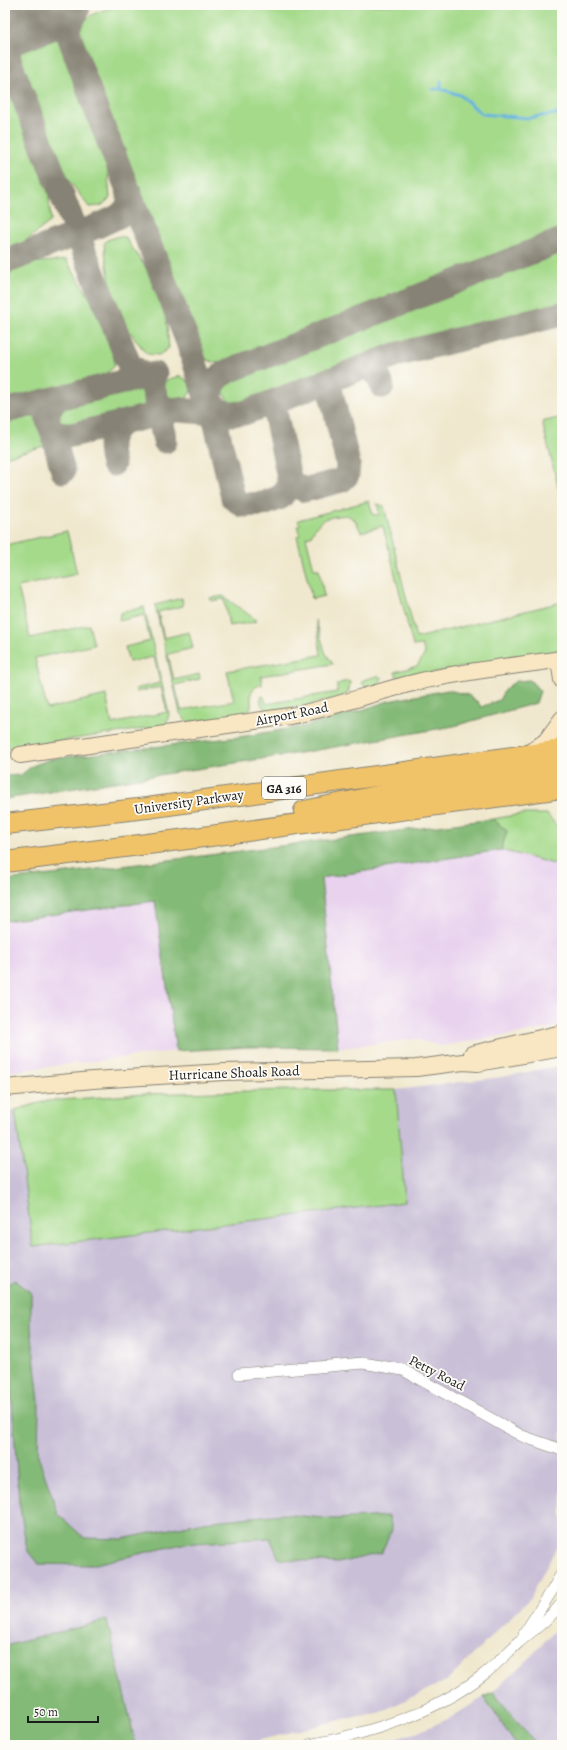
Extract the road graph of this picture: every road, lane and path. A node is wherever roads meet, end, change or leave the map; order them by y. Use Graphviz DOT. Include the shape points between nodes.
graph roads {
  1 [pos="561,659"];
  2 [pos="562,680"];
  3 [pos="562,719"];
  4 [pos="562,750"];
  5 [pos="20,755"];
  6 [pos="524,755"];
  7 [pos="562,768"];
  8 [pos="562,788"];
  9 [pos="5,824"];
  10 [pos="204,838"];
  11 [pos="5,862"];
  12 [pos="562,1033"];
  13 [pos="559,1050"];
  14 [pos="464,1062"];
  15 [pos="5,1088"];
  16 [pos="239,1374"];
  17 [pos="562,1450"];
  18 [pos="560,1577"];
  19 [pos="562,1603"];
  20 [pos="518,1643"];
  21 [pos="309,1745"];
  1 -- 2 [label="street"];
  1 -- 5 [label="street, Airport Road" via="440,677 290,716"];
  3 -- 6 [label="street" via="546,741"];
  4 -- 6 [label="highway, University Parkway / GA 316"];
  6 -- 9 [label="highway, University Parkway / GA 316" via="146,808"];
  7 -- 10 [label="highway" via="397,792 244,825"];
  8 -- 10 [label="highway"];
  10 -- 11 [label="highway"];
  12 -- 14 [label="street, Hurricane Shoals Road" via="472,1054"];
  13 -- 14 [label="street, Hurricane Shoals Road" via="478,1063"];
  14 -- 15 [label="street, Hurricane Shoals Road" via="416,1068 224,1072"];
  16 -- 17 [label="street, Petty Road" via="363,1363 403,1370 522,1436"];
  18 -- 20 [label="street"];
  19 -- 20 [label="street" via="552,1616"];
  20 -- 21 [label="street" via="483,1675 444,1700 397,1722"];
}
